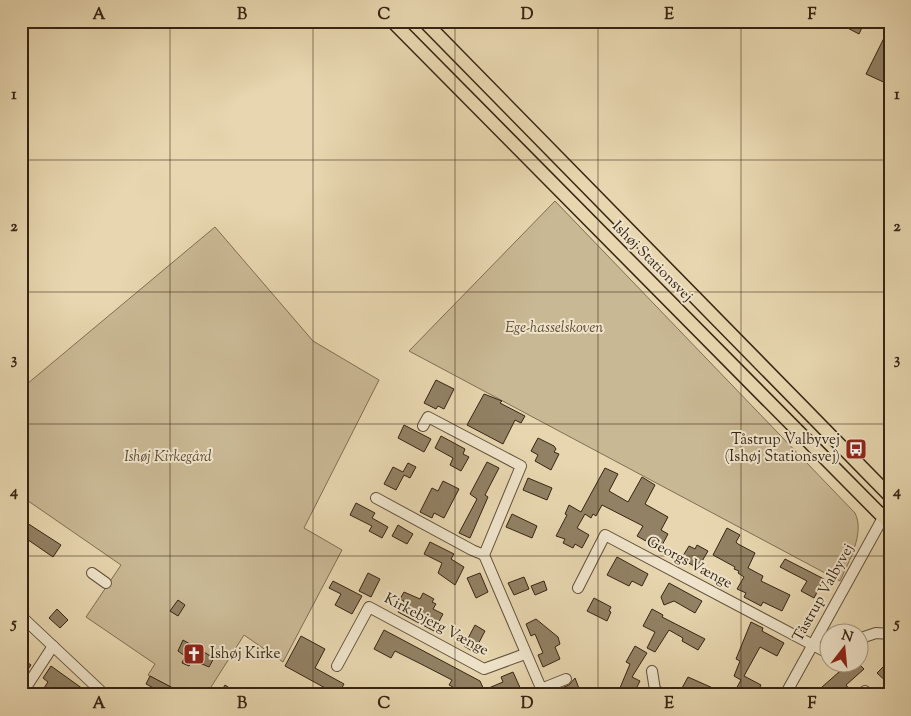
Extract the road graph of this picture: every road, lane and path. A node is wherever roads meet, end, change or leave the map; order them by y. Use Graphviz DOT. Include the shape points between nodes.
graph roads {
  1 [pos="392,21"];
  2 [pos="424,21"];
  3 [pos="423,426"];
  4 [pos="890,496"];
  5 [pos="376,498"];
  6 [pos="890,505"];
  7 [pos="886,520"];
  8 [pos="484,555"];
  9 [pos="92,573"];
  10 [pos="106,583"];
  11 [pos="578,588"];
  12 [pos="21,616"];
  13 [pos="890,634"];
  14 [pos="868,636"];
  15 [pos="53,646"];
  16 [pos="812,646"];
  17 [pos="818,649"];
  18 [pos="526,654"];
  19 [pos="336,666"];
  20 [pos="652,671"];
  21 [pos="566,679"];
  22 [pos="542,692"];
  23 [pos="21,695"];
  24 [pos="105,695"];
  25 [pos="664,695"];
  26 [pos="785,695"];
  27 [pos="861,695"];
  28 [pos="868,695"];
  1 -- 7 [label="main road, Ishøj Stationsvej"];
  2 -- 4 [label="main road, Ishøj Stationsvej"];
  3 -- 8 [label="street" via="428,417 521,466"];
  5 -- 8 [label="street"];
  6 -- 7 [label="street, Tåstrup Valbyvej"];
  7 -- 16 [label="street, Tåstrup Valbyvej"];
  8 -- 18 [label="street"];
  9 -- 10 [label="street"];
  11 -- 16 [label="street, Georgs Vænge" via="605,535"];
  12 -- 15 [label="street"];
  13 -- 14 [label="street"];
  15 -- 23 [label="street"];
  15 -- 24 [label="street"];
  16 -- 17 [label="street, Georgs Vænge"];
  16 -- 26 [label="street, Tåstrup Valbyvej"];
  18 -- 19 [label="street, Kirkebjerg Vænge" via="484,669 369,607"];
  18 -- 22 [label="street"];
  20 -- 25 [label="street" via="655,690"];
  21 -- 22 [label="street"];
  27 -- 28 [label="street" via="865,692"];
}
